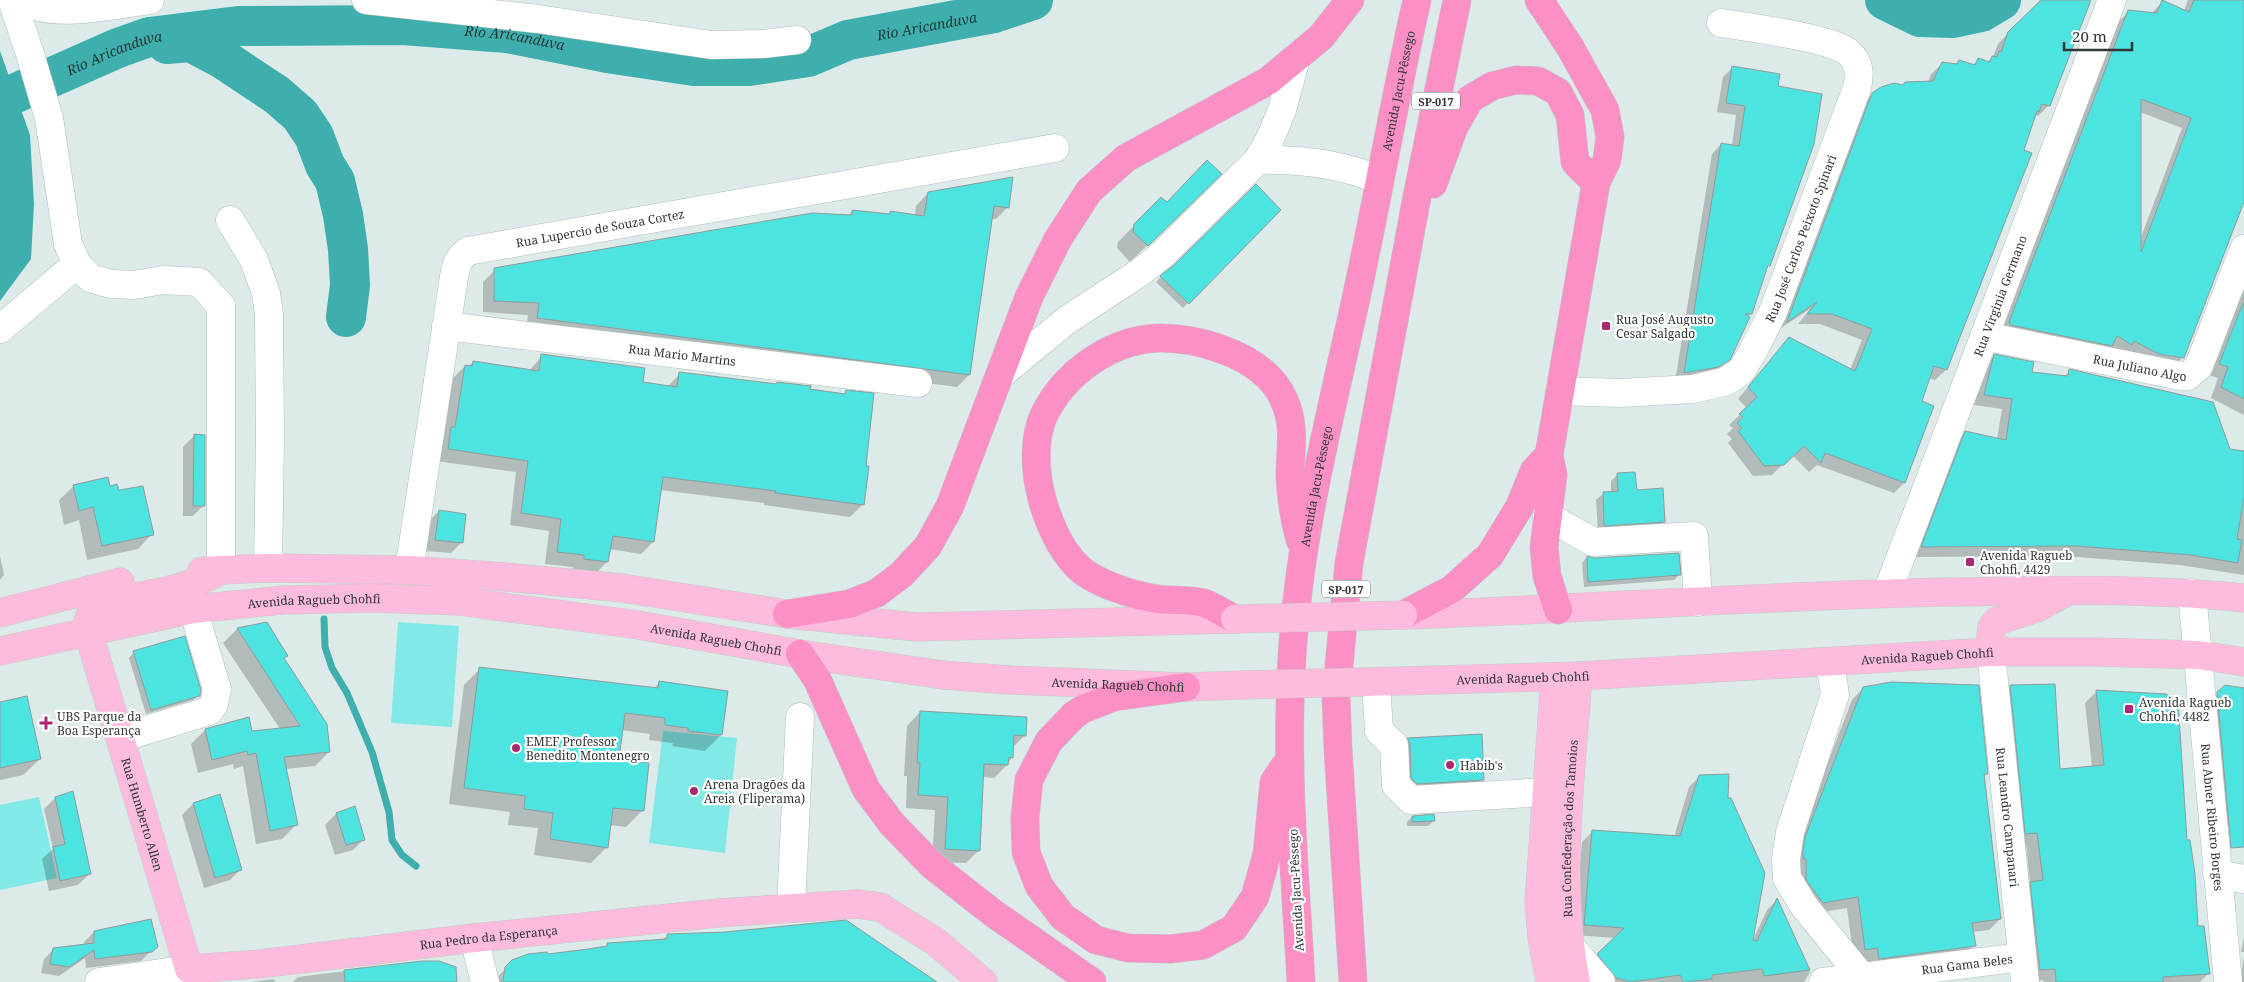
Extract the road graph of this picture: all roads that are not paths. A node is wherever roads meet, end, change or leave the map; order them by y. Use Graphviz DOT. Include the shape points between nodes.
graph roads {
  1 [pos="12,0"];
  2 [pos="23,0"];
  3 [pos="150,0"];
  4 [pos="366,0"];
  5 [pos="1350,0"];
  6 [pos="1418,0"];
  7 [pos="1457,0"];
  8 [pos="1539,0"];
  9 [pos="2112,0"];
  10 [pos="1721,23"];
  11 [pos="797,40"];
  12 [pos="1296,58"];
  13 [pos="1055,148"];
  14 [pos="1258,160"];
  15 [pos="1379,180"];
  16 [pos="1596,183"];
  17 [pos="1416,202"];
  18 [pos="230,220"];
  19 [pos="2244,249"];
  20 [pos="77,264"];
  21 [pos="446,326"];
  22 [pos="0,328"];
  23 [pos="1984,336"];
  24 [pos="1000,376"];
  25 [pos="918,383"];
  26 [pos="1560,391"];
  27 [pos="1549,455"];
  28 [pos="1547,516"];
  29 [pos="1303,550"];
  30 [pos="268,568"];
  31 [pos="221,570"];
  32 [pos="409,570"];
  33 [pos="2069,590"];
  34 [pos="1887,593"];
  35 [pos="2192,593"];
  36 [pos="2244,598"];
  37 [pos="1698,602"];
  38 [pos="193,609"];
  39 [pos="1558,610"];
  40 [pos="0,613"];
  41 [pos="787,614"];
  42 [pos="1403,615"];
  43 [pos="1235,619"];
  44 [pos="88,631"];
  45 [pos="0,651"];
  46 [pos="1991,652"];
  47 [pos="800,654"];
  48 [pos="2198,655"];
  49 [pos="1830,662"];
  50 [pos="2244,662"];
  51 [pos="1566,677"];
  52 [pos="1370,682"];
  53 [pos="1186,687"];
  54 [pos="800,717"];
  55 [pos="120,738"];
  56 [pos="1289,759"];
  57 [pos="1546,792"];
  58 [pos="2217,874"];
  59 [pos="2244,879"];
  60 [pos="791,907"];
  61 [pos="474,938"];
  62 [pos="1569,945"];
  63 [pos="188,969"];
  64 [pos="2024,970"];
  65 [pos="1864,979"];
  66 [pos="99,982"];
  67 [pos="485,982"];
  68 [pos="983,982"];
  69 [pos="1092,982"];
  70 [pos="1301,982"];
  71 [pos="1353,982"];
  72 [pos="1550,982"];
  73 [pos="1576,982"];
  74 [pos="1601,982"];
  75 [pos="1823,982"];
  76 [pos="2228,982"];
  1 -- 20 [label="street" via="49,118 68,244"];
  2 -- 3 [label="street" via="40,8 68,9"];
  4 -- 11 [label="street" via="538,19 710,45"];
  5 -- 12 [label="highway" via="1321,37"];
  6 -- 15 [label="highway, Avenida Jacu-Pêssego / SP-017"];
  7 -- 17 [label="highway, SP-017"];
  8 -- 16 [label="highway" via="1605,110 1610,137 1608,160"];
  9 -- 23 [label="street, Rua Virginia Germano"];
  10 -- 26 [label="street, Rua José Carlos Peixoto Spinari" via="1835,45 1848,51 1860,72 1857,88 1773,312 1741,371 1727,381 1693,389 1620,393"];
  12 -- 14 [label="street" via="1282,110"];
  12 -- 24 [label="highway" via="1268,81 1126,158 1089,191 1058,239 1029,297"];
  13 -- 21 [label="street, Rua Lupercio de Souza Cortez" via="468,252 457,263"];
  14 -- 15 [label="street" via="1321,162"];
  14 -- 24 [label="street" via="1163,254 1067,320"];
  15 -- 29 [label="highway, Avenida Jacu-Pêssego / SP-017"];
  16 -- 17 [label="highway" via="1575,162 1570,116 1558,92 1538,81 1516,80 1492,86 1470,99 1454,128 1434,182"];
  16 -- 26 [label="highway"];
  17 -- 71 [label="highway, SP-017" via="1348,563 1336,696"];
  18 -- 30 [label="street" via="254,260 266,293 269,314"];
  19 -- 23 [label="street, Rua Juliano Algo" via="2198,366 2188,376"];
  20 -- 22 [label="street"];
  20 -- 31 [label="street" via="90,278 111,284 134,285 163,280 198,282 221,306"];
  21 -- 25 [label="street, Rua Mario Martins"];
  21 -- 32 [label="street, Rua Lupercio de Souza Cortez"];
  23 -- 34 [label="street, Rua Virginia Germano"];
  24 -- 41 [label="highway" via="950,506 928,546 902,575 877,593 849,604"];
  26 -- 27 [label="highway"];
  27 -- 28 [label="highway" via="1553,475"];
  27 -- 42 [label="highway" via="1534,471 1520,506 1490,555 1452,589"];
  28 -- 37 [label="street" via="1593,542 1694,536"];
  28 -- 39 [label="highway" via="1544,547 1547,576"];
  29 -- 43 [label="highway" via="1293,518 1290,475 1293,424 1284,399 1266,375 1242,356 1202,342 1160,338 1122,345 1087,364 1063,386 1044,416 1036,451 1038,480 1045,512 1076,566 1088,576 1116,587 1156,599 1203,603"];
  29 -- 56 [label="highway, Avenida Jacu-Pêssego / SP-017" via="1292,657"];
  30 -- 31 [label="main road"];
  30 -- 32 [label="main road"];
  31 -- 40 [label="main road" via="178,572 117,583"];
  31 -- 44 [label="main road" via="205,580 183,587 104,602 91,613"];
  32 -- 41 [label="main road" via="622,588"];
  33 -- 34 [label="main road"];
  33 -- 35 [label="main road"];
  33 -- 46 [label="main road" via="2037,608 1997,621 1992,627"];
  34 -- 37 [label="main road"];
  35 -- 36 [label="main road"];
  35 -- 48 [label="street, Rua Abner Ribeiro Borges"];
  37 -- 39 [label="main road"];
  38 -- 44 [label="main road, Avenida Ragueb Chohfi"];
  38 -- 47 [label="main road, Avenida Ragueb Chohfi" via="284,600 372,598 459,601 632,624"];
  38 -- 55 [label="street" via="217,689 214,704 208,711"];
  39 -- 42 [label="main road"];
  41 -- 43 [label="main road" via="917,627"];
  42 -- 43 [label="main road, bridge"];
  44 -- 45 [label="main road, Avenida Ragueb Chohfi"];
  44 -- 55 [label="main road, Rua Humberto Allen"];
  46 -- 48 [label="main road, Avenida Ragueb Chohfi"];
  46 -- 49 [label="main road, Avenida Ragueb Chohfi"];
  46 -- 64 [label="street, Rua Leandro Campanari"];
  47 -- 53 [label="main road, Avenida Ragueb Chohfi" via="943,675"];
  47 -- 69 [label="highway" via="816,678 866,789 892,824 932,866"];
  48 -- 50 [label="main road, Avenida Ragueb Chohfi"];
  48 -- 58 [label="street, Rua Abner Ribeiro Borges"];
  49 -- 51 [label="main road, Avenida Ragueb Chohfi"];
  49 -- 65 [label="street" via="1835,695 1790,832 1787,878 1804,906"];
  51 -- 52 [label="main road, Avenida Ragueb Chohfi"];
  51 -- 57 [label="main road, Rua Confederação dos Tamoios"];
  51 -- 62 [label="main road, Rua Confederação dos Tamoios" via="1566,903"];
  52 -- 53 [label="main road, Avenida Ragueb Chohfi, bridge"];
  52 -- 57 [label="street" via="1379,731 1394,745 1396,785 1411,800"];
  53 -- 56 [label="highway" via="1114,697 1083,709 1049,742 1029,780 1026,852 1039,886 1063,917 1083,931 1096,940 1128,948 1170,949 1203,945 1234,928 1255,897 1267,854 1274,782"];
  54 -- 60 [label="street"];
  55 -- 63 [label="main road, Rua Humberto Allen"];
  56 -- 70 [label="highway, Avenida Jacu-Pêssego / SP-017"];
  57 -- 72 [label="main road, Rua Confederação dos Tamoios" via="1540,902"];
  58 -- 59 [label="street"];
  58 -- 76 [label="street, Rua Abner Ribeiro Borges"];
  60 -- 61 [label="main road, Rua Pedro da Esperança"];
  60 -- 68 [label="main road, Rua Pedro da Esperança" via="857,904 880,907 936,942"];
  61 -- 63 [label="main road, Rua Pedro da Esperança" via="259,964"];
  61 -- 67 [label="street"];
  62 -- 73 [label="main road, Rua Confederação dos Tamoios"];
  62 -- 74 [label="street"];
  63 -- 66 [label="street, Rua Pedro da Esperança"];
  64 -- 65 [label="street, Rua Gama Beles"];
  65 -- 75 [label="street, Rua Gama Beles"];
}
